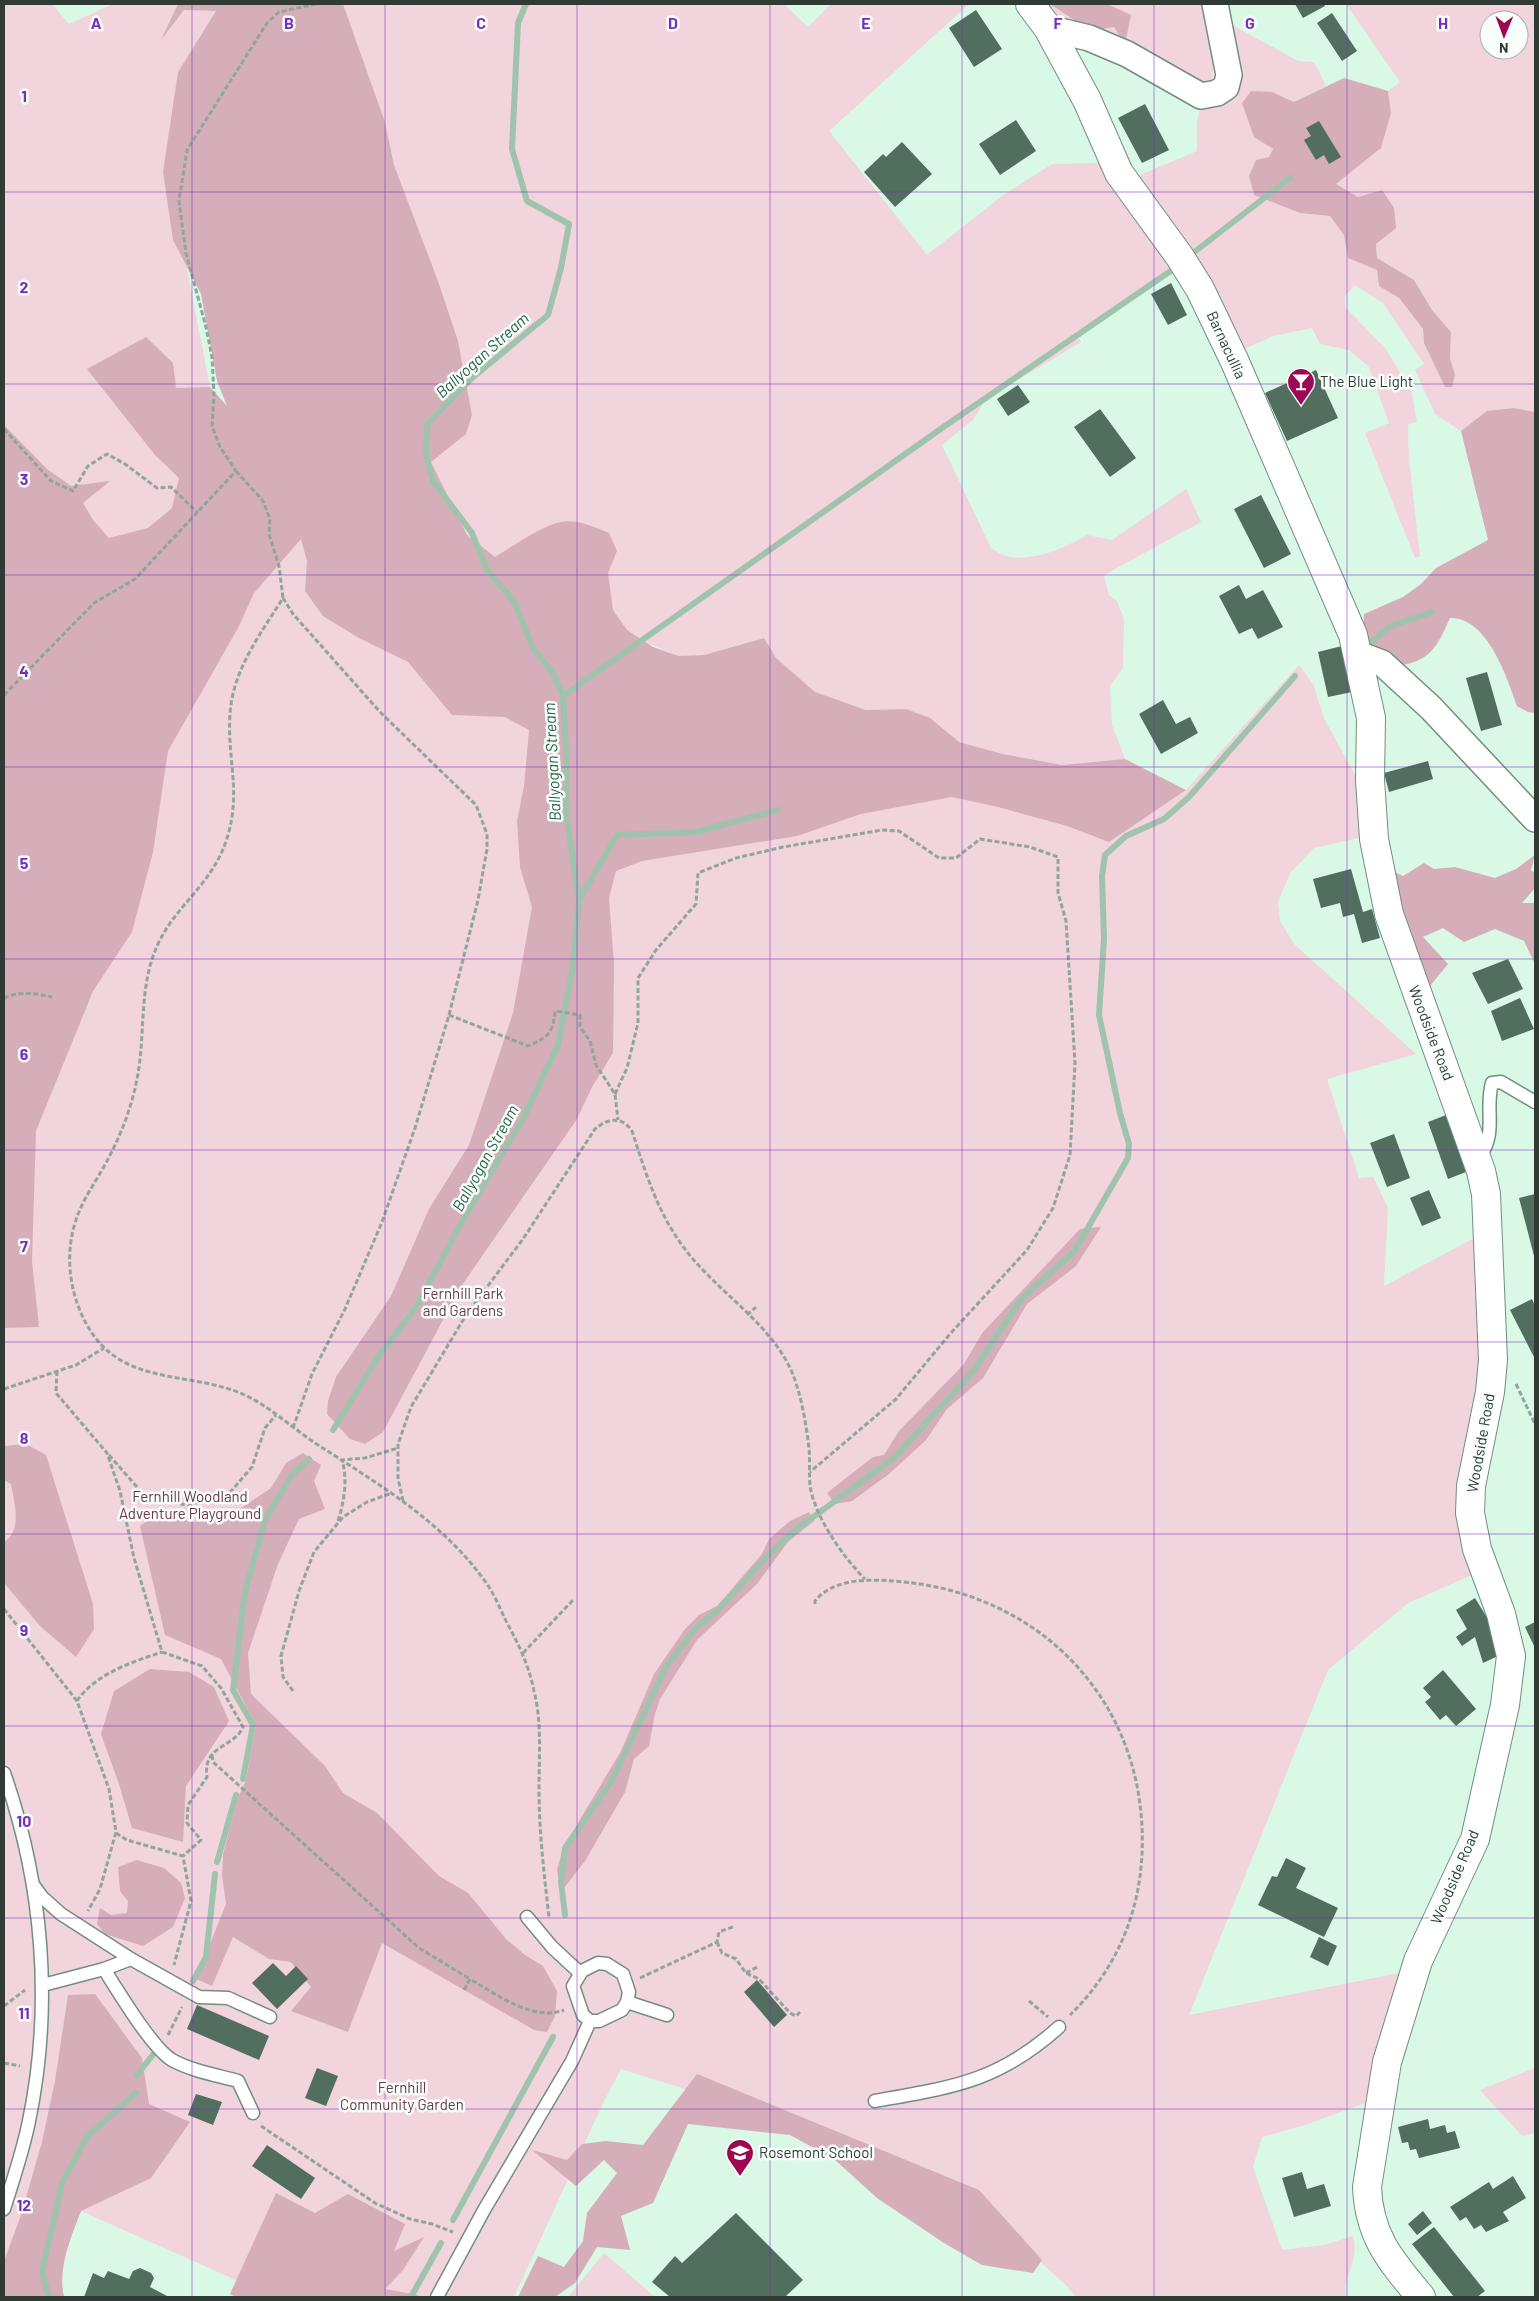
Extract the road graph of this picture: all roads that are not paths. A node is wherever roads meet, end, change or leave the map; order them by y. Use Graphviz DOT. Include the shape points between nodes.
graph roads {
  1 [pos="1030,4"];
  2 [pos="1215,4"];
  3 [pos="1048,28"];
  4 [pos="1358,654"];
  5 [pos="1364,683"];
  6 [pos="1535,819"];
  7 [pos="1535,1102"];
  8 [pos="1476,1161"];
  9 [pos="4,1773"];
  10 [pos="34,1886"];
  11 [pos="527,1917"];
  12 [pos="131,1959"];
  13 [pos="104,1969"];
  14 [pos="580,1973"];
  15 [pos="43,1985"];
  16 [pos="627,2002"];
  17 [pos="667,2015"];
  18 [pos="270,2017"];
  19 [pos="590,2020"];
  20 [pos="1059,2026"];
  21 [pos="876,2101"];
  22 [pos="252,2113"];
  23 [pos="4,2209"];
  24 [pos="437,2297"];
  25 [pos="1421,2297"];
  1 -- 3 [label="street, Barnacullia"];
  2 -- 3 [label="street" via="1229,75 1226,88 1201,96 1127,54 1089,38"];
  3 -- 4 [label="street, Barnacullia" via="1087,100 1119,173 1200,289 1334,588"];
  4 -- 5 [label="street, Barnacullia"];
  4 -- 6 [label="street" via="1382,663 1410,689 1488,766"];
  5 -- 8 [label="street, Woodside Road" via="1371,718 1370,780 1374,839 1389,914"];
  7 -- 8 [label="lane" via="1501,1082 1492,1083 1490,1136 1486,1149"];
  8 -- 25 [label="street, Woodside Road" via="1486,1194 1493,1360 1491,1386 1471,1486 1470,1513 1477,1549 1501,1614 1510,1656 1505,1705 1475,1839 1418,1961 1387,2062 1367,2187 1377,2237 1392,2262"];
  9 -- 10 [label="lane"];
  10 -- 12 [label="lane" via="42,1897 79,1927"];
  10 -- 15 [label="lane"];
  11 -- 14 [label="lane"];
  12 -- 13 [label="lane"];
  12 -- 18 [label="lane" via="199,1997 228,1998"];
  13 -- 15 [label="lane"];
  13 -- 22 [label="lane" via="143,2027 170,2059 238,2082"];
  14 -- 16 [label="lane" via="598,1963 616,1968 628,1983"];
  14 -- 19 [label="lane" via="574,1986 583,2015"];
  15 -- 23 [label="lane" via="39,2053 29,2121"];
  16 -- 17 [label="lane"];
  16 -- 19 [label="lane" via="622,2010 599,2021"];
  19 -- 24 [label="lane" via="572,2061"];
  20 -- 21 [label="lane" via="1039,2045 985,2077 945,2089"];
}
